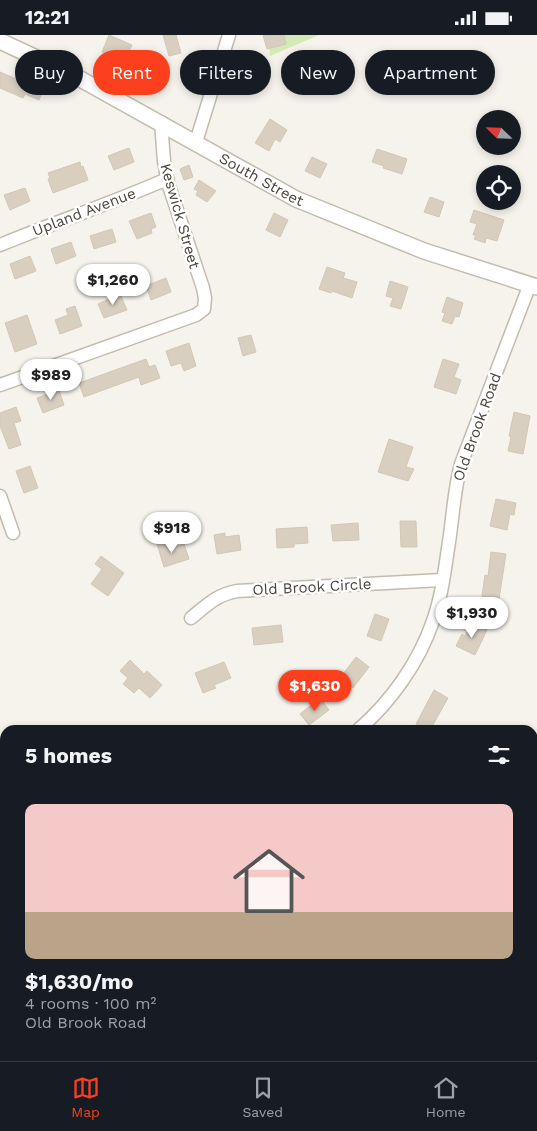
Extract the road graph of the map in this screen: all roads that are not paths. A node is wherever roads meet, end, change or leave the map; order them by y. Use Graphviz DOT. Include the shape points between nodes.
graph roads {
  1 [pos="229,35"];
  2 [pos="0,41"];
  3 [pos="161,122"];
  4 [pos="196,142"];
  5 [pos="167,179"];
  6 [pos="0,245"];
  7 [pos="534,285"];
  8 [pos="0,385"];
  9 [pos="0,496"];
  10 [pos="13,533"];
  11 [pos="442,580"];
  12 [pos="191,618"];
  13 [pos="363,725"];
  1 -- 4 [label="street"];
  2 -- 3 [label="street, South Street"];
  3 -- 4 [label="street, South Street"];
  3 -- 5 [label="street, Keswick Street"];
  4 -- 7 [label="street, South Street" via="318,209 424,251"];
  5 -- 6 [label="street, Upland Avenue"];
  5 -- 8 [label="street, Keswick Street" via="203,287 204,307 196,315"];
  7 -- 11 [label="street, Old Brook Road" via="462,460"];
  9 -- 10 [label="street"];
  11 -- 12 [label="street, Old Brook Circle" via="237,591 214,599"];
  11 -- 13 [label="street, Old Brook Road" via="434,619 418,654 393,693"];
}
